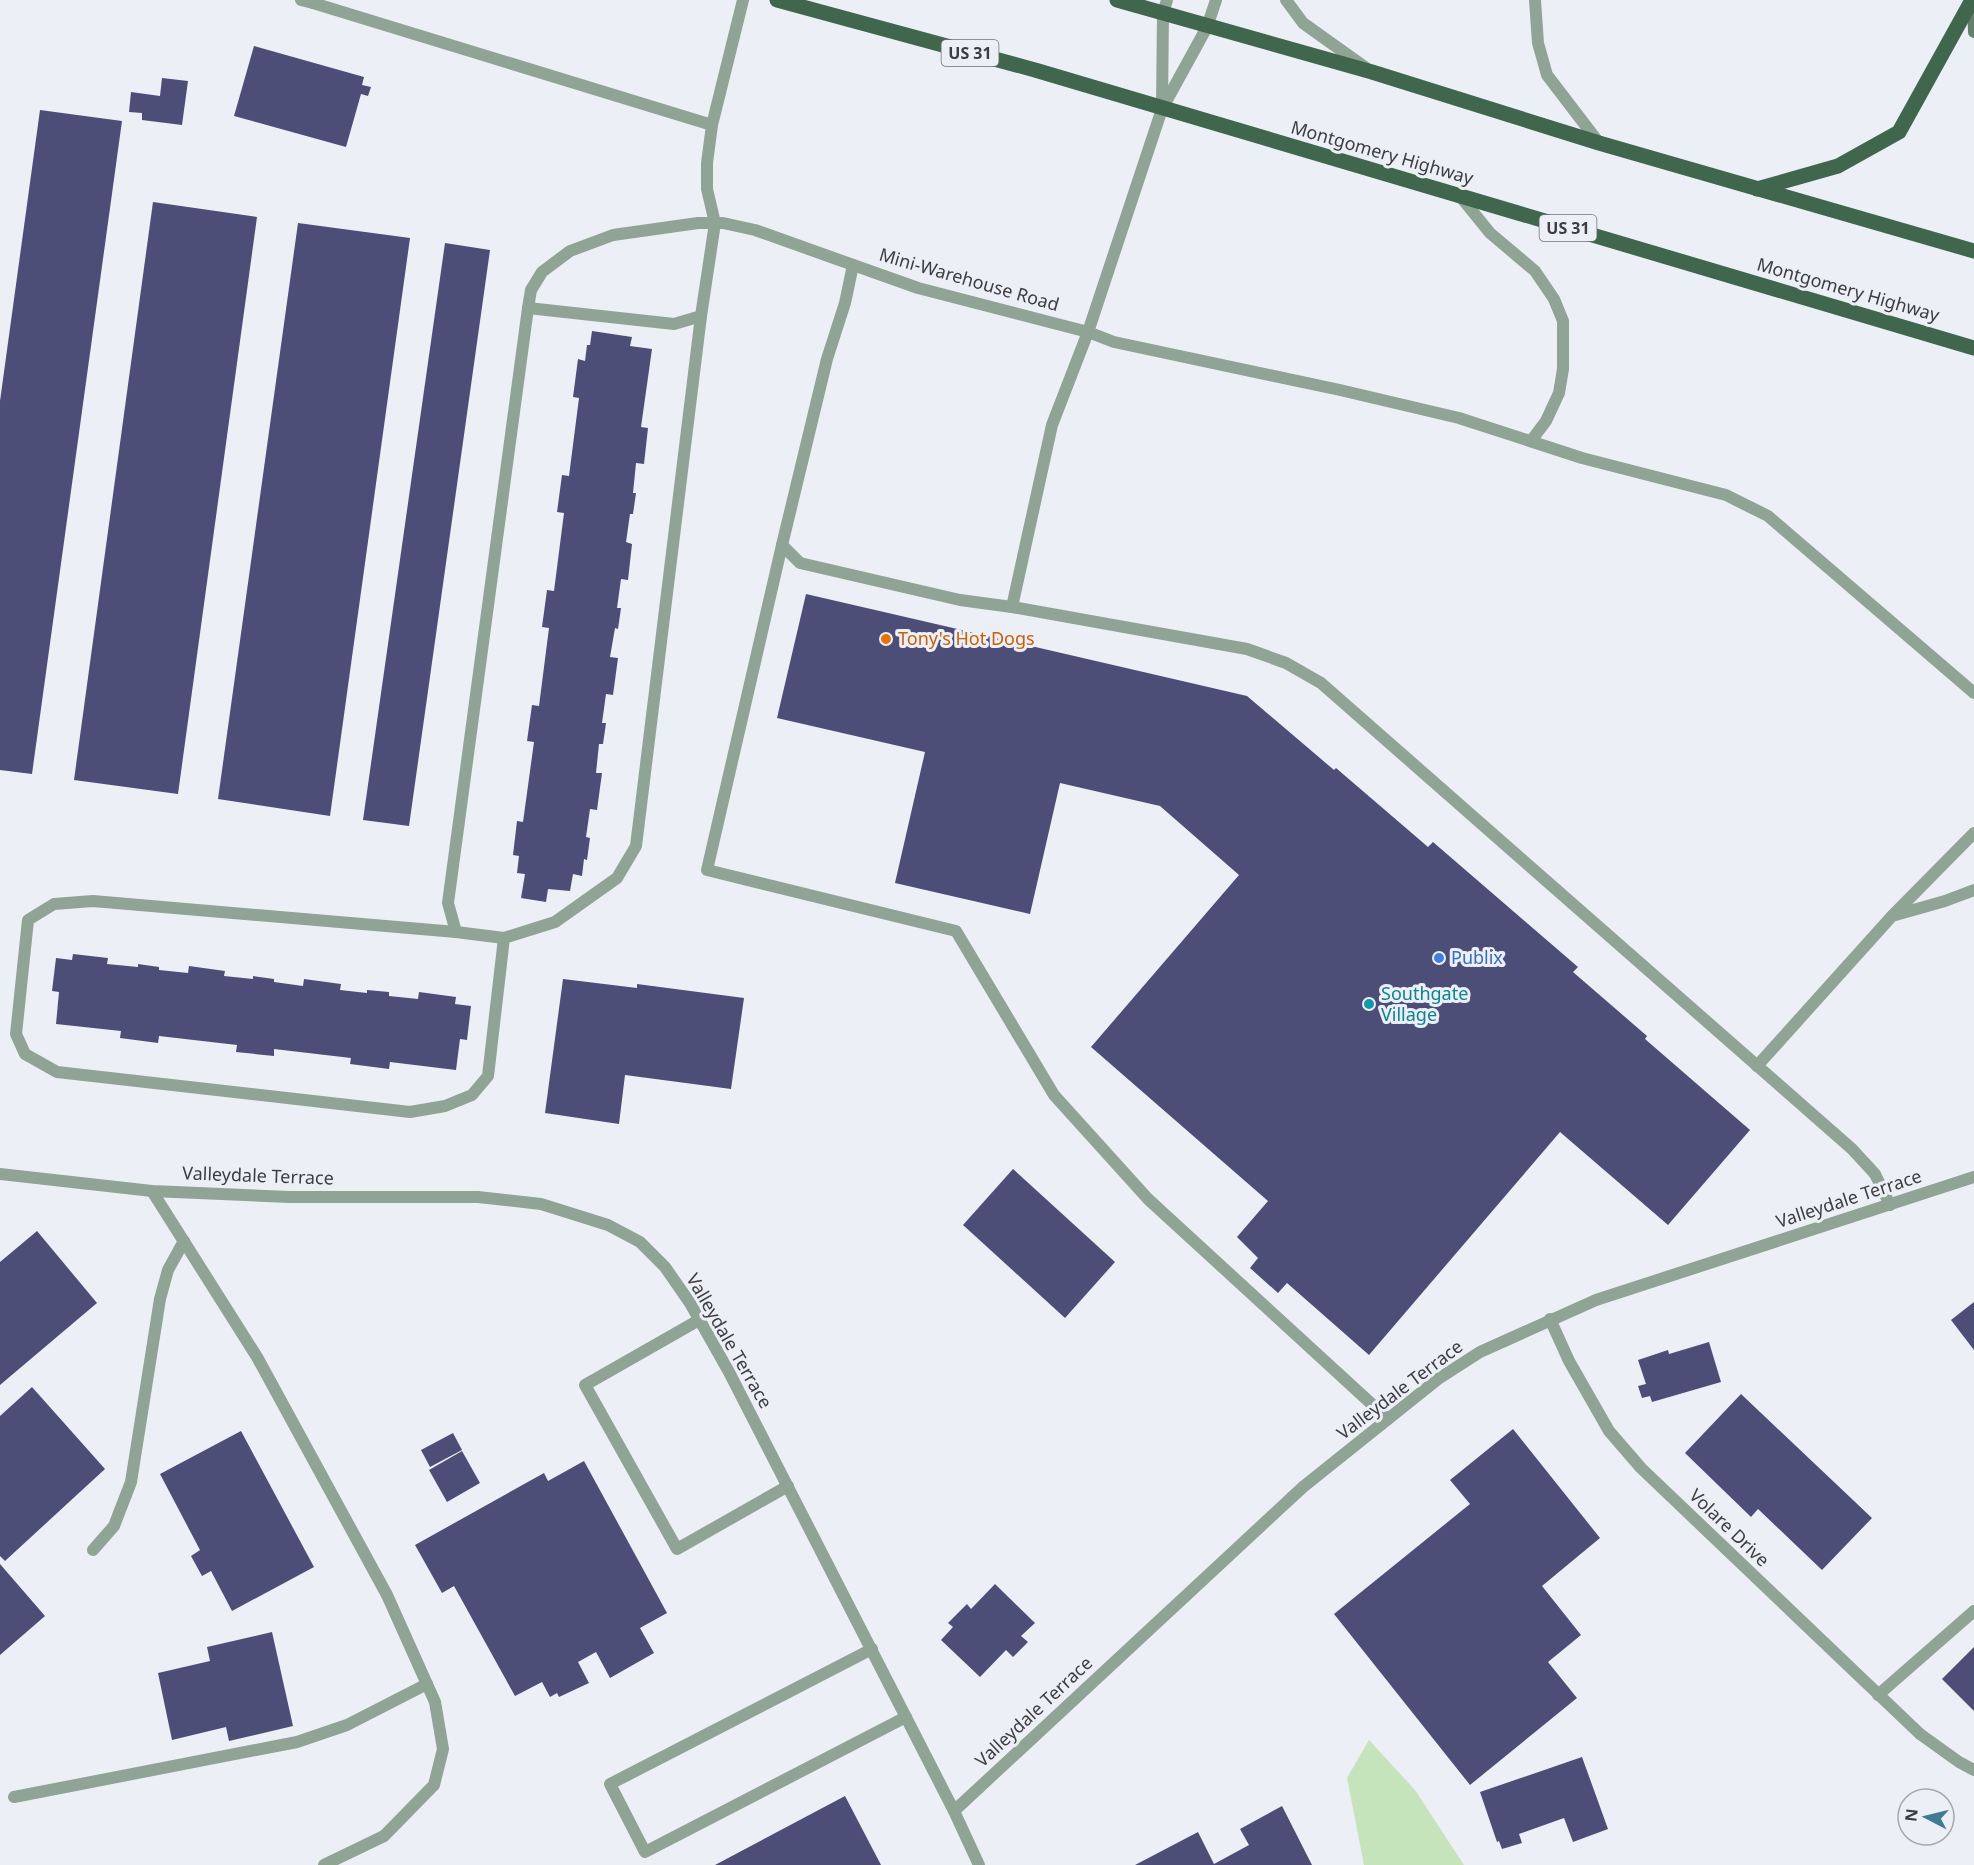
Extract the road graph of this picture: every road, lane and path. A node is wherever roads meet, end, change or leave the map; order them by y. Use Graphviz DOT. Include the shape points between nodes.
graph roads {
  1 [pos="742,0"];
  2 [pos="777,0"];
  3 [pos="1117,0"];
  4 [pos="1216,0"];
  5 [pos="1286,0"];
  6 [pos="1535,0"];
  7 [pos="1972,0"];
  8 [pos="310,1"];
  9 [pos="1165,7"];
  10 [pos="1207,27"];
  11 [pos="1974,32"];
  12 [pos="1372,72"];
  13 [pos="1162,109"];
  14 [pos="712,125"];
  15 [pos="1599,143"];
  16 [pos="1757,189"];
  17 [pos="1460,196"];
  18 [pos="715,223"];
  19 [pos="1974,250"];
  20 [pos="853,265"];
  21 [pos="528,308"];
  22 [pos="701,316"];
  23 [pos="1088,332"];
  24 [pos="1974,348"];
  25 [pos="1531,441"];
  26 [pos="782,545"];
  27 [pos="1012,607"];
  28 [pos="1974,693"];
  29 [pos="1974,833"];
  30 [pos="1974,890"];
  31 [pos="1892,916"];
  32 [pos="456,932"];
  33 [pos="504,938"];
  34 [pos="1757,1066"];
  35 [pos="0,1174"];
  36 [pos="1974,1177"];
  37 [pos="152,1191"];
  38 [pos="1890,1205"];
  39 [pos="184,1241"];
  40 [pos="1550,1319"];
  41 [pos="699,1320"];
  42 [pos="1388,1419"];
  43 [pos="788,1486"];
  44 [pos="93,1550"];
  45 [pos="1974,1611"];
  46 [pos="872,1649"];
  47 [pos="427,1684"];
  48 [pos="1878,1695"];
  49 [pos="906,1717"];
  50 [pos="1974,1770"];
  51 [pos="14,1797"];
  52 [pos="954,1811"];
  53 [pos="324,1865"];
  54 [pos="979,1865"];
  1 -- 14 [label="street"];
  2 -- 13 [label="main road, Montgomery Highway / US 31"];
  3 -- 9 [label="main road"];
  4 -- 10 [label="street"];
  5 -- 12 [label="street" via="1303,23"];
  6 -- 15 [label="street" via="1538,44 1547,75"];
  7 -- 11 [label="main road"];
  7 -- 16 [label="main road" via="1899,132 1838,166"];
  8 -- 14 [label="street"];
  9 -- 10 [label="main road"];
  9 -- 13 [label="street"];
  10 -- 12 [label="main road"];
  10 -- 13 [label="street"];
  12 -- 15 [label="main road"];
  13 -- 17 [label="main road, Montgomery Highway / US 31"];
  13 -- 23 [label="street"];
  14 -- 18 [label="street" via="706,189"];
  15 -- 16 [label="main road"];
  16 -- 19 [label="main road"];
  17 -- 24 [label="main road, Montgomery Highway / US 31"];
  17 -- 25 [label="street" via="1490,233 1535,271 1563,321 1559,393"];
  18 -- 20 [label="street, Mini-Warehouse Road" via="755,231"];
  18 -- 21 [label="street, Mini-Warehouse Road" via="613,235 570,251 542,272 531,291"];
  18 -- 22 [label="street"];
  20 -- 23 [label="street, Mini-Warehouse Road" via="918,288"];
  20 -- 26 [label="street"];
  21 -- 22 [label="street" via="674,324"];
  21 -- 32 [label="street, Mini-Warehouse Road" via="448,903"];
  22 -- 33 [label="street" via="636,846 617,878 555,922"];
  23 -- 25 [label="street, Mini-Warehouse Road" via="1114,342 1459,418"];
  23 -- 27 [label="street" via="1052,426"];
  25 -- 28 [label="street, Mini-Warehouse Road" via="1726,495 1768,516"];
  26 -- 27 [label="street" via="800,563 960,600"];
  26 -- 42 [label="street" via="707,870 956,931 1054,1095 1148,1199"];
  27 -- 34 [label="street" via="1247,649 1286,663 1320,683"];
  29 -- 31 [label="street"];
  30 -- 31 [label="street"];
  31 -- 34 [label="street"];
  32 -- 33 [label="street"];
  32 -- 33 [label="street" via="93,902 54,904 28,920 16,1034 25,1054 57,1072 410,1112 445,1106 472,1095 488,1076"];
  34 -- 38 [label="street" via="1852,1149 1875,1174"];
  35 -- 37 [label="street, Valleydale Terrace"];
  36 -- 38 [label="street, Valleydale Terrace"];
  37 -- 39 [label="street"];
  37 -- 41 [label="street, Valleydale Terrace" via="290,1197 478,1197 541,1204 608,1225 640,1242 665,1267"];
  38 -- 40 [label="street, Valleydale Terrace" via="1596,1300"];
  39 -- 44 [label="street" via="168,1270 160,1299 131,1482 114,1526"];
  39 -- 47 [label="street" via="257,1357 387,1595"];
  40 -- 42 [label="street, Valleydale Terrace" via="1480,1352"];
  40 -- 48 [label="street, Volare Drive" via="1609,1431 1641,1468"];
  41 -- 43 [label="street, Valleydale Terrace"];
  41 -- 43 [label="street" via="585,1385 677,1549"];
  42 -- 52 [label="street, Valleydale Terrace" via="1303,1487"];
  43 -- 46 [label="street, Valleydale Terrace"];
  45 -- 48 [label="street"];
  46 -- 49 [label="street, Valleydale Terrace"];
  46 -- 49 [label="street" via="610,1784 645,1852"];
  47 -- 51 [label="street" via="347,1725 297,1742"];
  47 -- 53 [label="street" via="435,1702 443,1749 434,1785 384,1836"];
  48 -- 50 [label="street, Volare Drive" via="1920,1734"];
  49 -- 52 [label="street, Valleydale Terrace"];
  52 -- 54 [label="street, Valleydale Terrace"];
}
